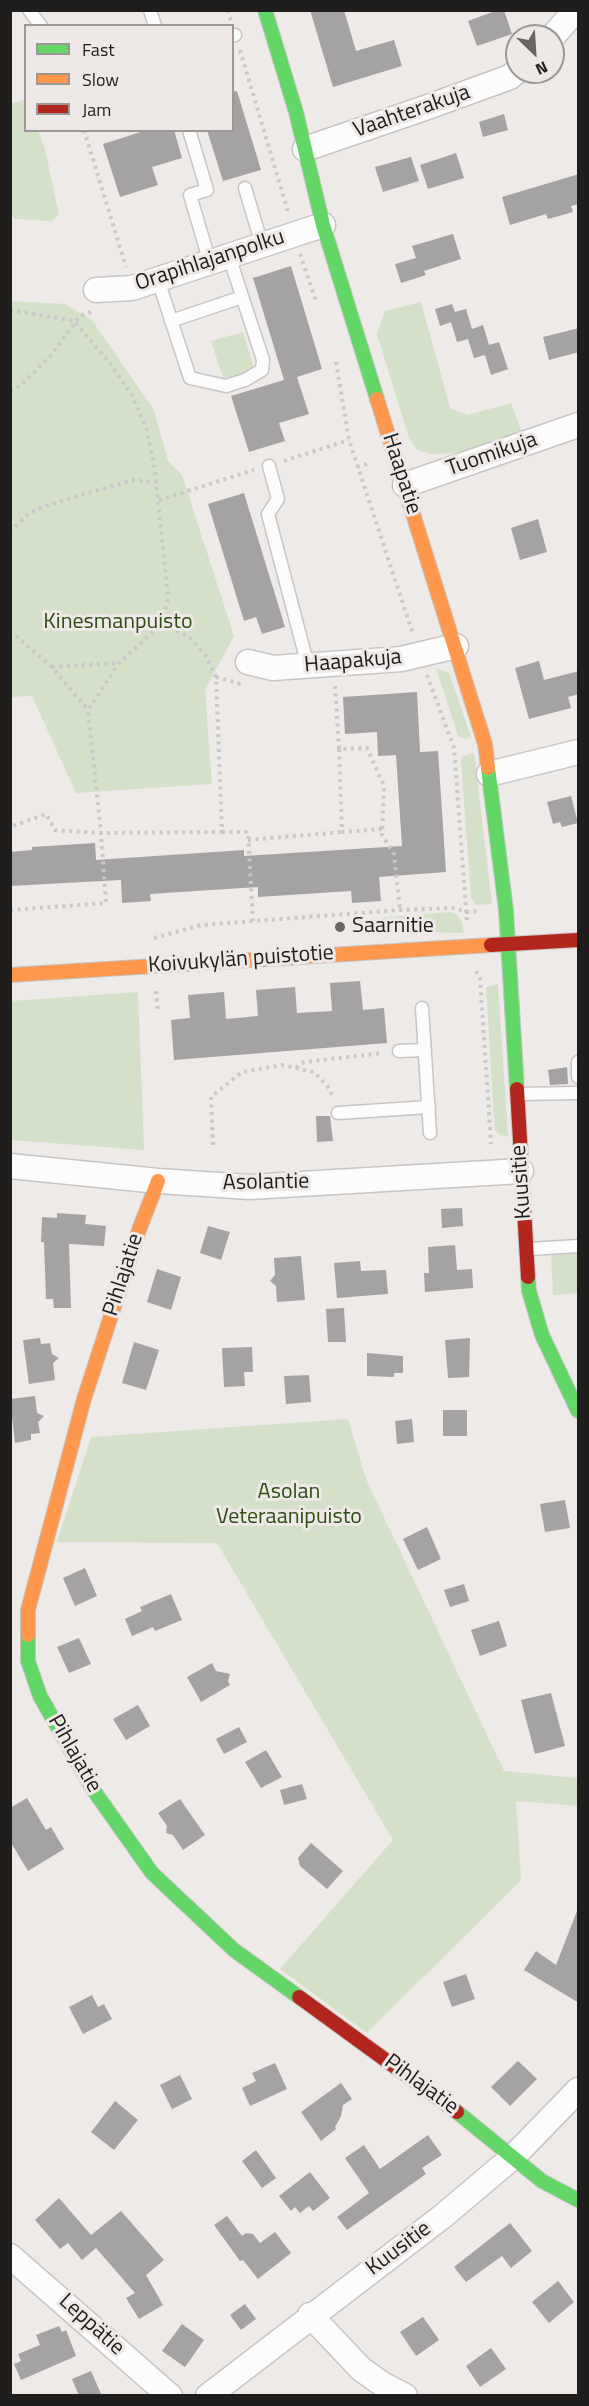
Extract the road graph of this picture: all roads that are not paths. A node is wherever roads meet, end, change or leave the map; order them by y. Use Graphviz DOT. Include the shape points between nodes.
graph roads {
  1 [pos="29,10"];
  2 [pos="265,10"];
  3 [pos="576,10"];
  4 [pos="40,24"];
  5 [pos="564,24"];
  6 [pos="505,78"];
  7 [pos="190,132"];
  8 [pos="305,149"];
  9 [pos="245,188"];
  10 [pos="323,225"];
  11 [pos="262,245"];
  12 [pos="219,259"];
  13 [pos="158,280"];
  14 [pos="96,290"];
  15 [pos="242,297"];
  16 [pos="171,321"];
  17 [pos="579,424"];
  18 [pos="268,466"];
  19 [pos="405,485"];
  20 [pos="456,646"];
  21 [pos="248,663"];
  22 [pos="308,666"];
  23 [pos="579,752"];
  24 [pos="489,774"];
  25 [pos="579,940"];
  26 [pos="508,944"];
  27 [pos="10,975"];
  28 [pos="422,1008"];
  29 [pos="425,1050"];
  30 [pos="399,1051"];
  31 [pos="579,1062"];
  32 [pos="579,1077"];
  33 [pos="579,1093"];
  34 [pos="516,1094"];
  35 [pos="429,1107"];
  36 [pos="338,1113"];
  37 [pos="430,1133"];
  38 [pos="10,1166"];
  39 [pos="521,1171"];
  40 [pos="158,1181"];
  41 [pos="579,1246"];
  42 [pos="526,1249"];
  43 [pos="579,1411"];
  44 [pos="579,2090"];
  45 [pos="514,2156"];
  46 [pos="579,2200"];
  47 [pos="10,2256"];
  48 [pos="310,2315"];
  49 [pos="170,2396"];
  50 [pos="208,2396"];
  51 [pos="405,2396"];
  1 -- 4 [label="lane"];
  2 -- 8 [label="street, Haapatie"];
  3 -- 5 [label="street"];
  6 -- 8 [label="street, Vaahterakuja"];
  7 -- 12 [label="lane" via="207,190 190,195"];
  8 -- 10 [label="street, Haapatie"];
  9 -- 11 [label="lane"];
  10 -- 11 [label="street, Orapihlajanpolku"];
  10 -- 19 [label="street, Haapatie"];
  11 -- 12 [label="street, Orapihlajanpolku"];
  12 -- 13 [label="street, Orapihlajanpolku"];
  12 -- 15 [label="lane"];
  13 -- 14 [label="street, Orapihlajanpolku" via="132,288"];
  13 -- 16 [label="lane"];
  15 -- 16 [label="lane"];
  15 -- 16 [label="lane" via="263,360 262,370 245,380 226,386 190,378"];
  17 -- 19 [label="street, Tuomikuja"];
  18 -- 22 [label="lane" via="278,499 268,514"];
  19 -- 20 [label="street, Haapatie"];
  20 -- 22 [label="street, Haapakuja" via="401,659"];
  20 -- 24 [label="street, Haapatie" via="485,744"];
  21 -- 22 [label="street, Haapakuja" via="273,668"];
  23 -- 24 [label="street"];
  24 -- 26 [label="street, Haapatie"];
  25 -- 26 [label="street, Koivukylän puistotie"];
  26 -- 27 [label="street, Koivukylän puistotie"];
  26 -- 34 [label="street, Kuusitie"];
  28 -- 29 [label="lane"];
  29 -- 30 [label="lane"];
  29 -- 35 [label="lane"];
  31 -- 32 [label="lane"];
  33 -- 34 [label="lane"];
  34 -- 39 [label="street, Kuusitie"];
  35 -- 36 [label="lane"];
  35 -- 37 [label="lane"];
  38 -- 40 [label="street, Asolantie"];
  39 -- 40 [label="street, Asolantie" via="250,1187"];
  39 -- 42 [label="street, Kuusitie"];
  40 -- 45 [label="street, Pihlajatie" via="138,1230 84,1399 28,1610 28,1661 37,1687 94,1791 152,1873 234,1950"];
  41 -- 42 [label="lane"];
  42 -- 43 [label="street, Kuusitie" via="529,1291 542,1335"];
  44 -- 45 [label="street, Kuusitie"];
  45 -- 46 [label="street, Pihlajatie" via="542,2181"];
  45 -- 48 [label="street, Kuusitie" via="443,2216"];
  47 -- 49 [label="street, Leppätie"];
  48 -- 50 [label="street, Kuusitie"];
  48 -- 51 [label="street" via="361,2369"];
}
